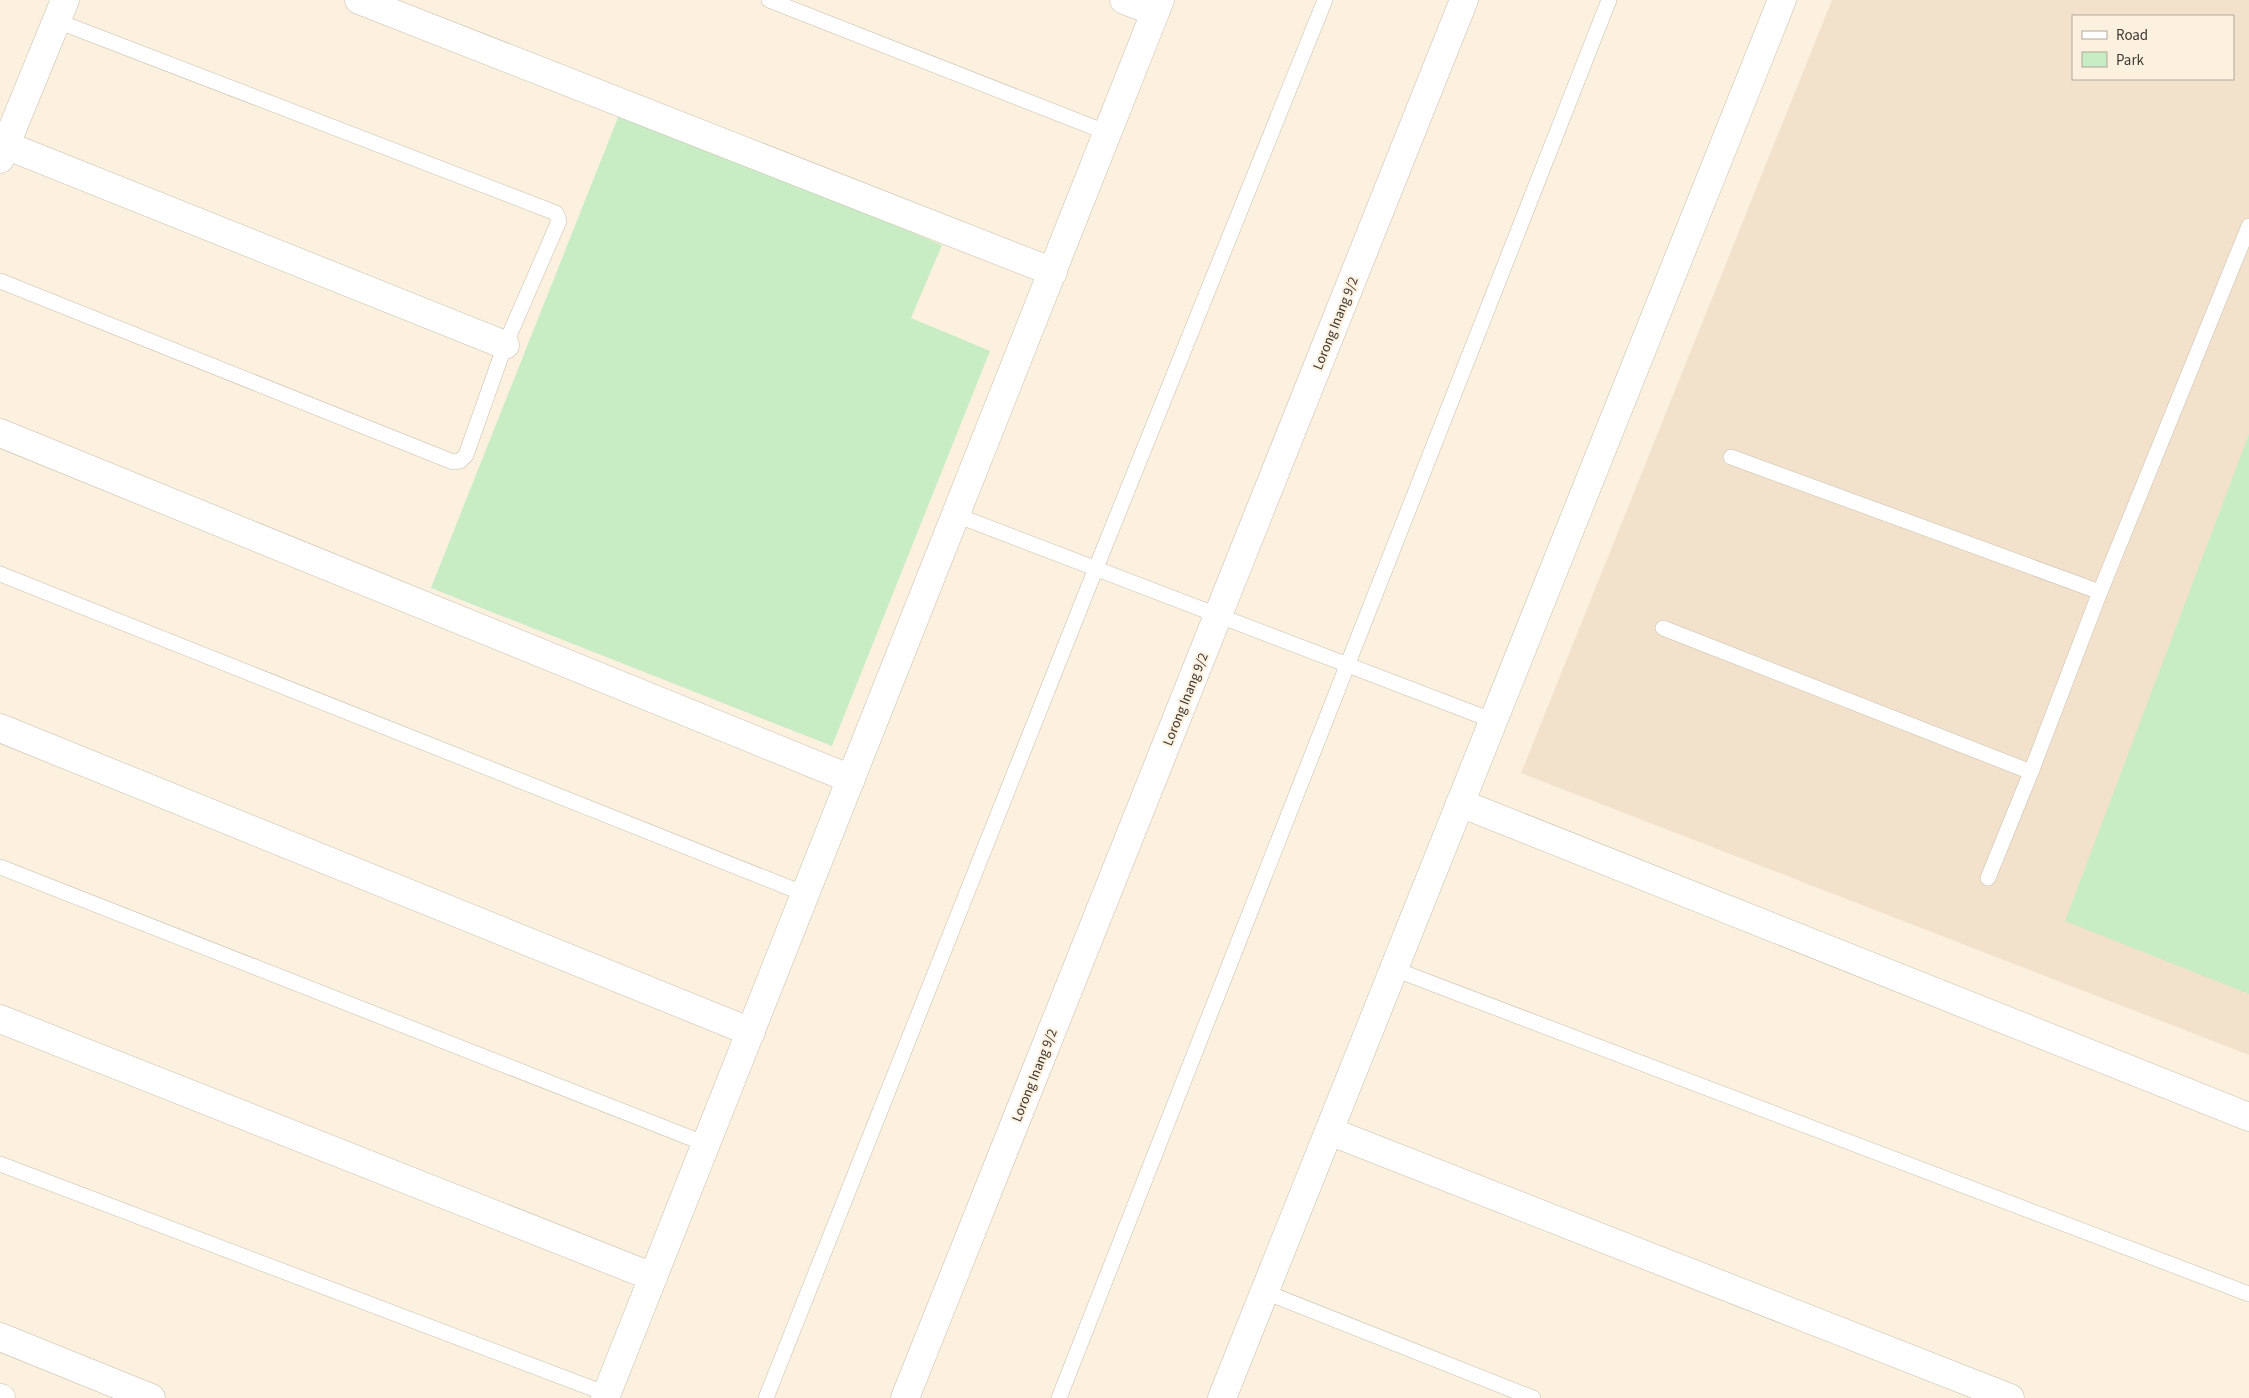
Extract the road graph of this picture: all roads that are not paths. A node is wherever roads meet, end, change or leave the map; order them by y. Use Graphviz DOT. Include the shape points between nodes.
graph roads {
  1 [pos="359,0"];
  2 [pos="769,0"];
  3 [pos="1124,0"];
  4 [pos="1325,0"];
  5 [pos="1464,0"];
  6 [pos="1609,0"];
  7 [pos="1782,0"];
  8 [pos="1158,6"];
  9 [pos="61,10"];
  10 [pos="1108,133"];
  11 [pos="3,152"];
  12 [pos="2249,226"];
  13 [pos="1053,272"];
  14 [pos="0,281"];
  15 [pos="505,345"];
  16 [pos="0,433"];
  17 [pos="1731,456"];
  18 [pos="956,516"];
  19 [pos="1096,568"];
  20 [pos="0,574"];
  21 [pos="2100,592"];
  22 [pos="1219,616"];
  23 [pos="1663,628"];
  24 [pos="1348,665"];
  25 [pos="1494,721"];
  26 [pos="0,728"];
  27 [pos="2031,772"];
  28 [pos="851,779"];
  29 [pos="1460,804"];
  30 [pos="0,867"];
  31 [pos="1988,878"];
  32 [pos="806,894"];
  33 [pos="1394,970"];
  34 [pos="0,1019"];
  35 [pos="751,1032"];
  36 [pos="2249,1116"];
  37 [pos="1329,1131"];
  38 [pos="706,1144"];
  39 [pos="0,1164"];
  40 [pos="653,1277"];
  41 [pos="1265,1292"];
  42 [pos="2249,1294"];
  43 [pos="0,1338"];
  44 [pos="606,1396"];
  45 [pos="151,1398"];
  46 [pos="766,1398"];
  47 [pos="905,1398"];
  48 [pos="1059,1398"];
  49 [pos="1222,1398"];
  50 [pos="1533,1398"];
  51 [pos="2010,1398"];
  1 -- 13 [label="street"];
  2 -- 10 [label="lane"];
  3 -- 8 [label="street"];
  4 -- 19 [label="lane"];
  5 -- 22 [label="street, Lorong Inang 9/2"];
  6 -- 24 [label="lane"];
  7 -- 25 [label="street"];
  8 -- 10 [label="street"];
  9 -- 11 [label="street"];
  9 -- 15 [label="lane" via="556,213 559,221"];
  10 -- 13 [label="street"];
  11 -- 15 [label="street"];
  12 -- 21 [label="lane"];
  13 -- 18 [label="street"];
  14 -- 15 [label="lane" via="454,462 466,455"];
  16 -- 28 [label="street"];
  17 -- 21 [label="lane"];
  18 -- 19 [label="lane"];
  18 -- 28 [label="street"];
  19 -- 22 [label="lane"];
  19 -- 46 [label="lane"];
  20 -- 32 [label="lane"];
  21 -- 27 [label="lane"];
  22 -- 24 [label="lane"];
  22 -- 47 [label="street, Lorong Inang 9/2"];
  23 -- 27 [label="lane"];
  24 -- 25 [label="lane"];
  24 -- 48 [label="lane"];
  25 -- 29 [label="street"];
  26 -- 35 [label="street"];
  27 -- 31 [label="lane"];
  28 -- 32 [label="street"];
  29 -- 33 [label="street"];
  29 -- 36 [label="street"];
  30 -- 38 [label="lane"];
  32 -- 35 [label="street"];
  33 -- 37 [label="street"];
  33 -- 42 [label="lane"];
  34 -- 40 [label="street"];
  35 -- 38 [label="street"];
  37 -- 41 [label="street"];
  37 -- 51 [label="street"];
  38 -- 40 [label="street"];
  39 -- 44 [label="lane"];
  40 -- 44 [label="street"];
  41 -- 49 [label="street"];
  41 -- 50 [label="lane"];
  43 -- 45 [label="street"];
}
